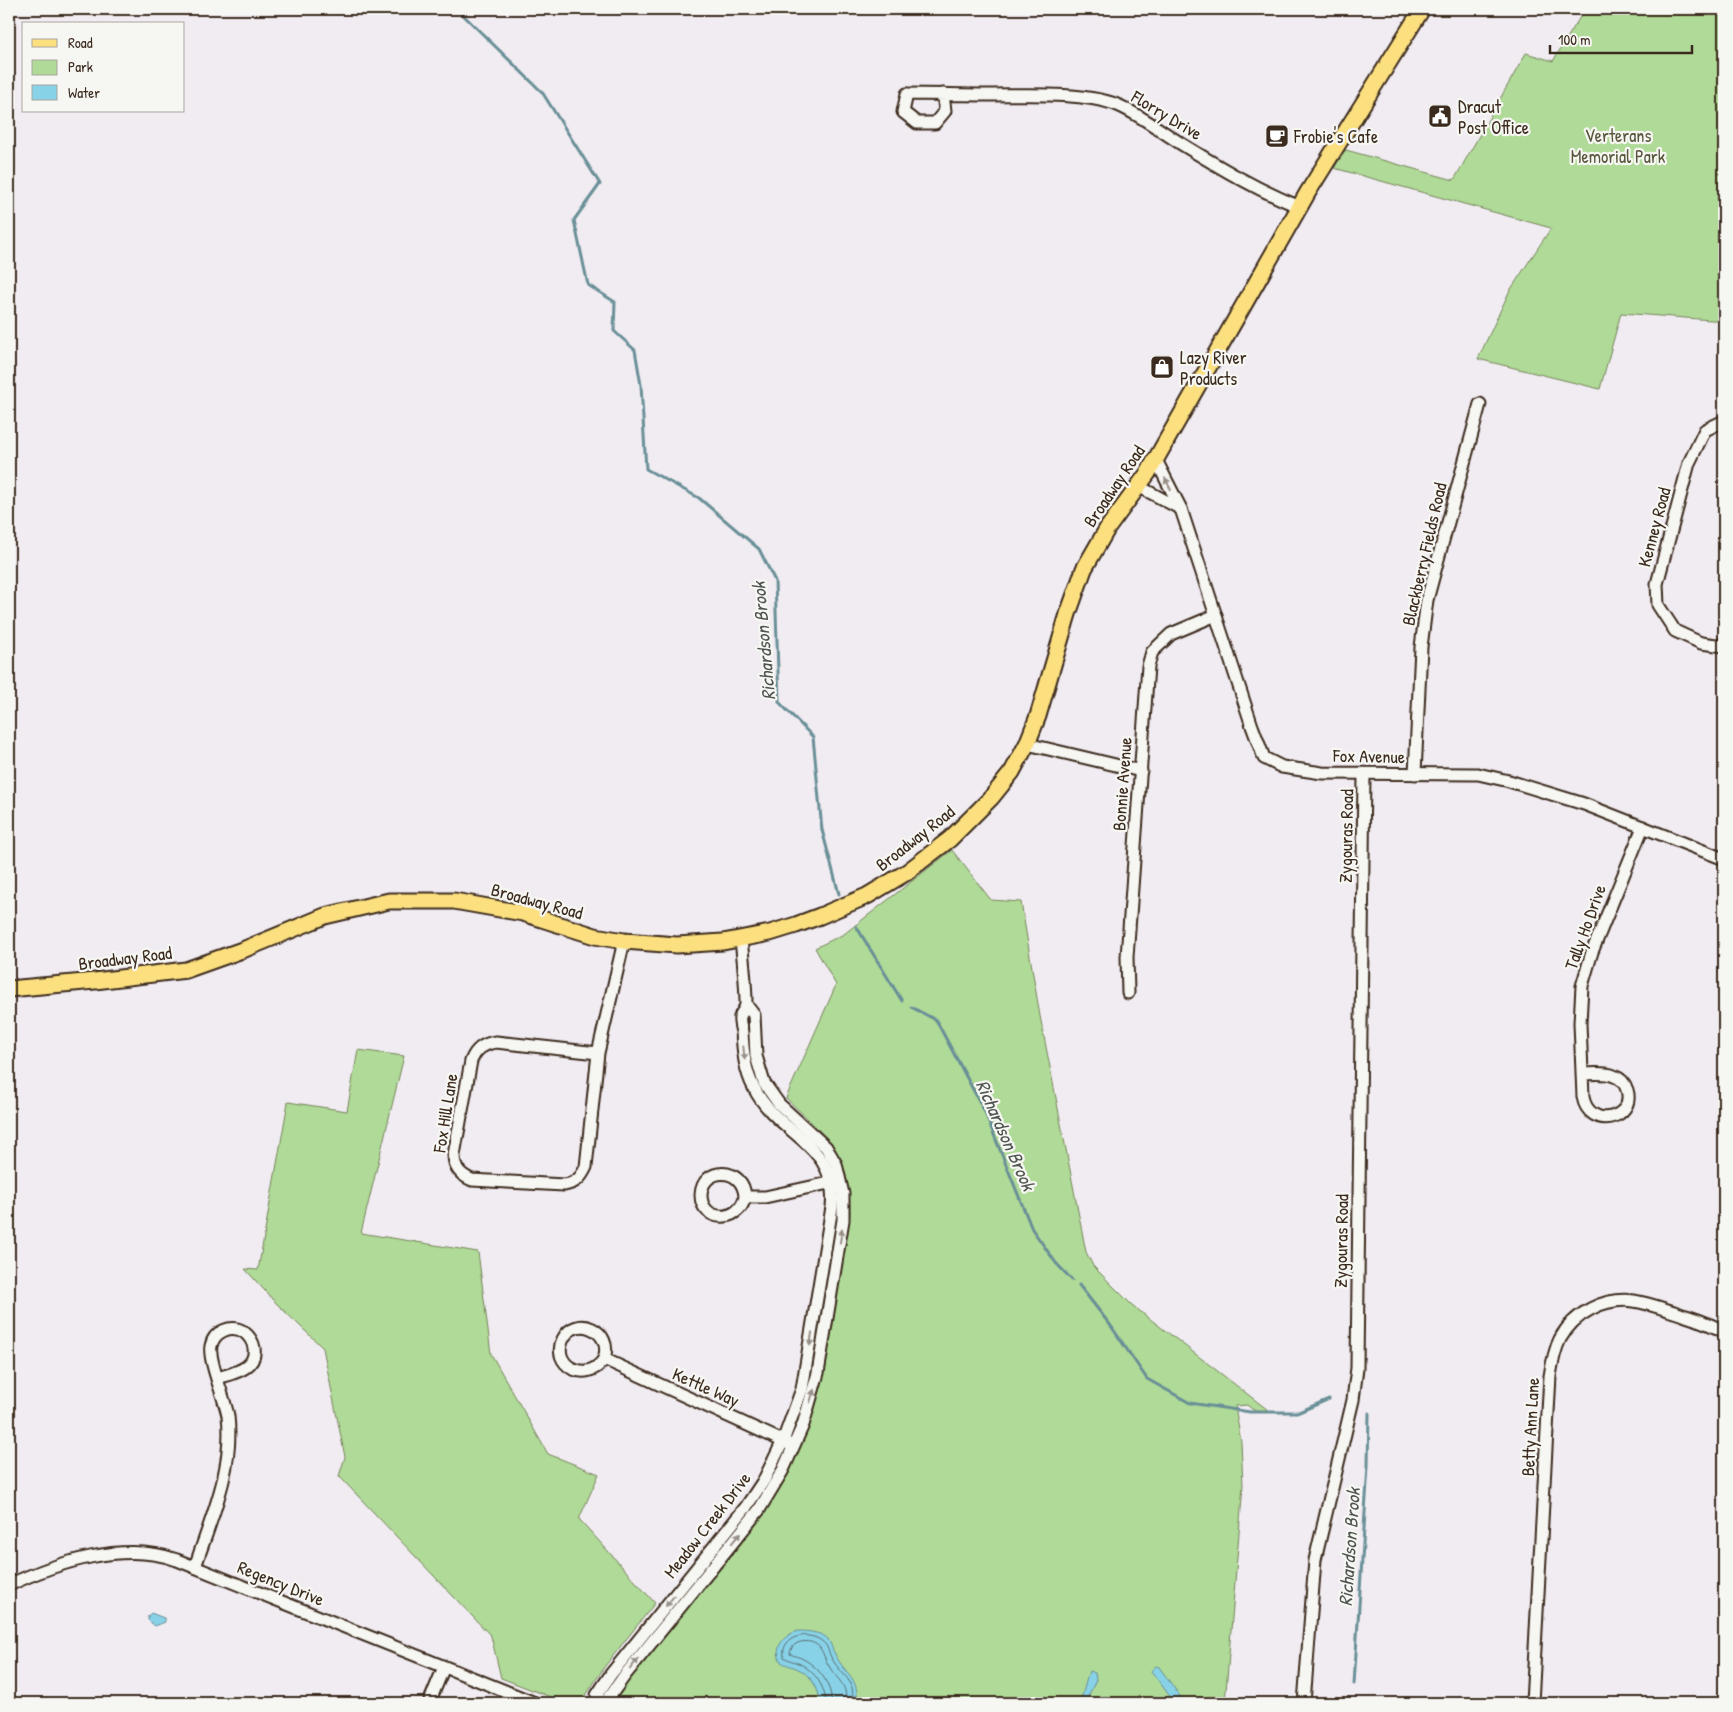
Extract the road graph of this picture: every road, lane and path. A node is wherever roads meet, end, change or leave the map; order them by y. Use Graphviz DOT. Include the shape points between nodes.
graph roads {
  1 [pos="1422,9"];
  2 [pos="943,94"];
  3 [pos="1300,206"];
  4 [pos="1480,404"];
  5 [pos="1724,421"];
  6 [pos="1156,460"];
  7 [pos="1138,486"];
  8 [pos="1180,509"];
  9 [pos="1216,616"];
  10 [pos="1724,646"];
  11 [pos="1027,744"];
  12 [pos="1140,771"];
  13 [pos="1364,774"];
  14 [pos="1415,774"];
  15 [pos="1643,827"];
  16 [pos="1724,859"];
  17 [pos="741,939"];
  18 [pos="624,941"];
  19 [pos="9,989"];
  20 [pos="1128,993"];
  21 [pos="598,1052"];
  22 [pos="1582,1074"];
  23 [pos="837,1181"];
  24 [pos="745,1197"];
  25 [pos="814,1320"];
  26 [pos="826,1321"];
  27 [pos="1724,1332"];
  28 [pos="604,1360"];
  29 [pos="218,1378"];
  30 [pos="789,1444"];
  31 [pos="195,1567"];
  32 [pos="9,1585"];
  33 [pos="688,1589"];
  34 [pos="444,1667"];
  35 [pos="429,1703"];
  36 [pos="535,1703"];
  37 [pos="598,1703"];
  38 [pos="605,1703"];
  39 [pos="1304,1703"];
  40 [pos="1532,1703"];
  1 -- 3 [label="main road, Broadway Road"];
  2 -- 3 [label="street, Florry Drive" via="1064,97 1114,104 1270,195"];
  3 -- 6 [label="main road, Broadway Road"];
  4 -- 14 [label="street, Blackberry Fields Road" via="1427,600 1421,647"];
  5 -- 10 [label="street, Kenney Road" via="1705,430 1689,463 1657,584 1658,605 1675,632 1701,643"];
  6 -- 7 [label="main road, Broadway Road"];
  8 -- 6 [label="street, Fox Avenue, one-way"];
  7 -- 8 [label="street"];
  7 -- 11 [label="main road, Broadway Road" via="1084,569"];
  8 -- 9 [label="street, Fox Avenue"];
  9 -- 12 [label="street, Bonnie Avenue" via="1171,634 1152,652 1148,666"];
  9 -- 13 [label="street, Fox Avenue" via="1264,758 1282,767 1322,773"];
  11 -- 12 [label="street"];
  11 -- 17 [label="main road, Broadway Road" via="1012,772 991,798 950,839 907,872 867,896 796,926"];
  12 -- 20 [label="street, Bonnie Avenue" via="1127,957"];
  13 -- 14 [label="street, Fox Avenue"];
  13 -- 39 [label="street, Zygouras Road" via="1356,1380 1316,1560"];
  14 -- 15 [label="street, Fox Avenue" via="1478,774 1510,780"];
  15 -- 16 [label="street, Fox Avenue"];
  15 -- 22 [label="street, Tally Ho Drive" via="1586,969 1580,1004"];
  17 -- 18 [label="main road, Broadway Road" via="677,945"];
  17 -- 23 [label="street, Meadow Creek Drive" via="747,1006 740,1017 748,1073 760,1100 769,1110 791,1122"];
  18 -- 19 [label="main road, Broadway Road" via="595,936 523,913 454,901 389,901 326,916 186,970"];
  18 -- 21 [label="street, Fox Hill Lane"];
  21 -- 21 [label="street, Fox Hill Lane" via="586,1167 578,1180 564,1185 472,1180 458,1171 454,1162 455,1145 471,1061 479,1048 496,1042"];
  22 -- 22 [label="street, Tally Ho Drive" via="1584,1101 1590,1111 1603,1118 1621,1112 1628,1094 1620,1080 1610,1074"];
  23 -- 24 [label="street" via="765,1197"];
  23 -- 25 [label="street, Meadow Creek Drive"];
  26 -- 23 [label="street, Meadow Creek Drive, one-way" via="843,1220 843,1194"];
  25 -- 26 [label="street"];
  25 -- 30 [label="street, Meadow Creek Drive, one-way"];
  30 -- 26 [label="street, Meadow Creek Drive, one-way" via="802,1425 816,1382"];
  27 -- 40 [label="street, Betty Ann Lane" via="1645,1303 1620,1300 1584,1312 1559,1340 1550,1376"];
  28 -- 28 [label="street" via="604,1341 591,1328 572,1330 562,1340 563,1360 574,1370 588,1371"];
  28 -- 30 [label="street, Kettle Way"];
  29 -- 29 [label="street" via="242,1371 252,1360 254,1346 246,1333 232,1329 214,1338 210,1351"];
  29 -- 31 [label="street" via="228,1417 229,1448 222,1486"];
  30 -- 33 [label="street, Meadow Creek Drive"];
  31 -- 32 [label="street, Regency Drive" via="158,1554 128,1552 69,1561"];
  31 -- 34 [label="street, Regency Drive"];
  33 -- 37 [label="street, Meadow Creek Drive, one-way" via="611,1674 597,1695"];
  38 -- 33 [label="street, Meadow Creek Drive, one-way"];
  34 -- 35 [label="street"];
  34 -- 36 [label="street, Regency Drive"];
}
